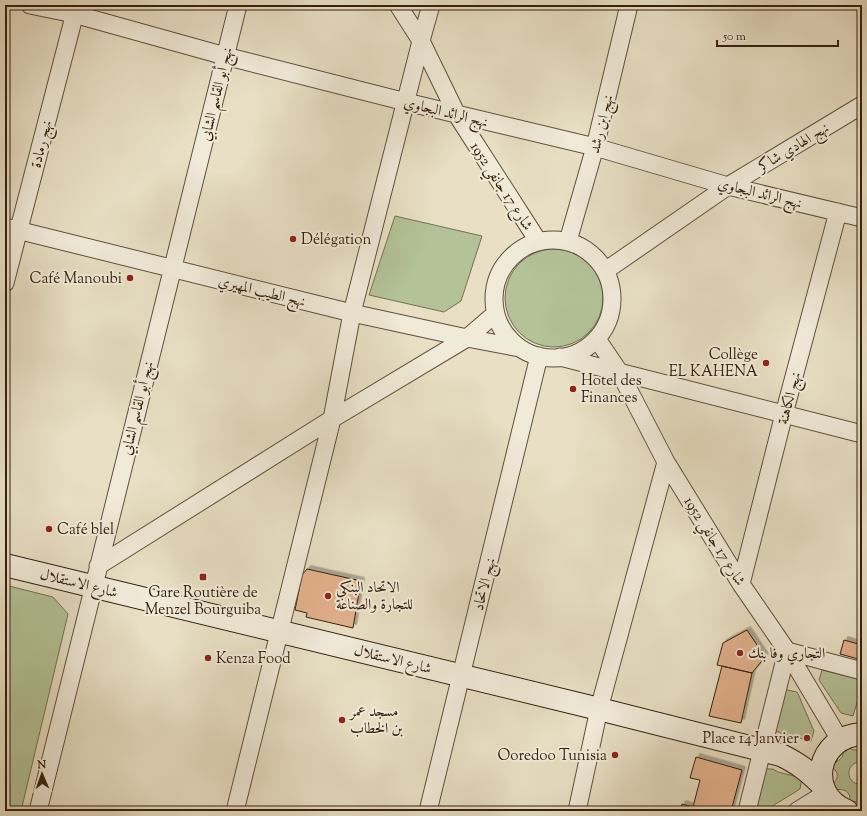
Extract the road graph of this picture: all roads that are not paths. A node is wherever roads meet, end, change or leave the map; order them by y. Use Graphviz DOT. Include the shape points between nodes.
graph roads {
  1 [pos="30,5"];
  2 [pos="238,5"];
  3 [pos="398,5"];
  4 [pos="431,5"];
  5 [pos="629,5"];
  6 [pos="76,10"];
  7 [pos="421,41"];
  8 [pos="225,56"];
  9 [pos="406,102"];
  10 [pos="862,105"];
  11 [pos="457,115"];
  12 [pos="596,147"];
  13 [pos="728,186"];
  14 [pos="838,212"];
  15 [pos="862,218"];
  16 [pos="12,228"];
  17 [pos="538,241"];
  18 [pos="568,241"];
  19 [pos="172,268"];
  20 [pos="605,271"];
  21 [pos="5,283"];
  22 [pos="352,313"];
  23 [pos="496,314"];
  24 [pos="466,338"];
  25 [pos="597,339"];
  26 [pos="520,348"];
  27 [pos="539,356"];
  28 [pos="560,357"];
  29 [pos="620,373"];
  30 [pos="784,414"];
  31 [pos="332,419"];
  32 [pos="862,434"];
  33 [pos="666,462"];
  34 [pos="5,564"];
  35 [pos="95,576"];
  36 [pos="741,584"];
  37 [pos="280,631"];
  38 [pos="787,652"];
  39 [pos="862,671"];
  40 [pos="461,676"];
  41 [pos="599,709"];
  42 [pos="862,734"];
  43 [pos="836,744"];
  44 [pos="772,753"];
  45 [pos="824,789"];
  46 [pos="38,811"];
  47 [pos="235,811"];
  48 [pos="428,811"];
  49 [pos="577,811"];
  50 [pos="747,811"];
  51 [pos="797,811"];
  52 [pos="846,811"];
  1 -- 6 [label="street, نهج الرائد البجاوي"];
  2 -- 8 [label="street, نهج أبو القاسم الشابي"];
  3 -- 7 [label="street, شارع 17 جانفي 1952"];
  4 -- 7 [label="street"];
  5 -- 12 [label="street, نهج ابن رشد"];
  6 -- 8 [label="street, نهج الرائد البجاوي"];
  6 -- 16 [label="street, نهج رمادة"];
  7 -- 9 [label="street"];
  7 -- 11 [label="street, شارع 17 جانفي 1952"];
  8 -- 9 [label="street, نهج الرائد البجاوي"];
  8 -- 19 [label="street, نهج أبو القاسم الشابي"];
  9 -- 11 [label="street, نهج الرائد البجاوي"];
  9 -- 22 [label="street"];
  10 -- 13 [label="street, نهج الهادي شاكر"];
  11 -- 12 [label="street, نهج الرائد البجاوي"];
  11 -- 17 [label="street, شارع 17 جانفي 1952"];
  12 -- 13 [label="street, نهج الرائد البجاوي"];
  12 -- 18 [label="street, نهج ابن رشد"];
  13 -- 14 [label="street, نهج الرائد البجاوي"];
  13 -- 20 [label="street, نهج الهادي شاكر"];
  14 -- 15 [label="street, نهج الرائد البجاوي"];
  14 -- 30 [label="street, نهج الكاهنة"];
  16 -- 19 [label="street, نهج الطيب المهيري"];
  16 -- 21 [label="street, نهج رمادة"];
  17 -- 18 [label="street"];
  17 -- 23 [label="street" via="521,249 507,261 500,272 494,296"];
  18 -- 20 [label="street" via="590,252"];
  19 -- 22 [label="street, نهج الطيب المهيري"];
  19 -- 35 [label="street, نهج أبو القاسم الشابي"];
  20 -- 25 [label="street" via="611,288 612,306 607,324"];
  22 -- 24 [label="street, نهج الطيب المهيري"];
  22 -- 31 [label="street"];
  23 -- 24 [label="street"];
  23 -- 26 [label="street" via="505,333"];
  24 -- 26 [label="street, نهج الطيب المهيري"];
  24 -- 31 [label="street"];
  25 -- 28 [label="street" via="574,354"];
  25 -- 29 [label="street, شارع 17 جانفي 1952"];
  26 -- 27 [label="street"];
  27 -- 28 [label="street"];
  27 -- 40 [label="street, نهج الاتحاد"];
  28 -- 29 [label="street"];
  29 -- 30 [label="street"];
  29 -- 33 [label="street, شارع 17 جانفي 1952"];
  30 -- 32 [label="street"];
  30 -- 36 [label="street, نهج الكاهنة"];
  31 -- 35 [label="street"];
  31 -- 37 [label="street"];
  33 -- 36 [label="street, شارع 17 جانفي 1952"];
  33 -- 41 [label="street"];
  34 -- 35 [label="main road, شارع الاستقلال"];
  35 -- 37 [label="main road, شارع الاستقلال"];
  35 -- 46 [label="street, نهج أبو القاسم الشابي"];
  36 -- 38 [label="street, شارع 17 جانفي 1952"];
  37 -- 40 [label="main road, شارع الاستقلال"];
  37 -- 47 [label="street"];
  38 -- 39 [label="street"];
  38 -- 43 [label="street, شارع 17 جانفي 1952"];
  38 -- 44 [label="street"];
  40 -- 41 [label="main road, شارع الاستقلال"];
  40 -- 48 [label="street, نهج الاتحاد"];
  41 -- 44 [label="main road, شارع الاستقلال"];
  41 -- 49 [label="street"];
  42 -- 43 [label="main road" via="856,734"];
  43 -- 44 [label="main road" via="815,752"];
  43 -- 45 [label="main road" via="823,761 821,777"];
  44 -- 45 [label="main road" via="797,763"];
  44 -- 50 [label="street"];
  45 -- 51 [label="street"];
  45 -- 52 [label="main road" via="830,799"];
}
